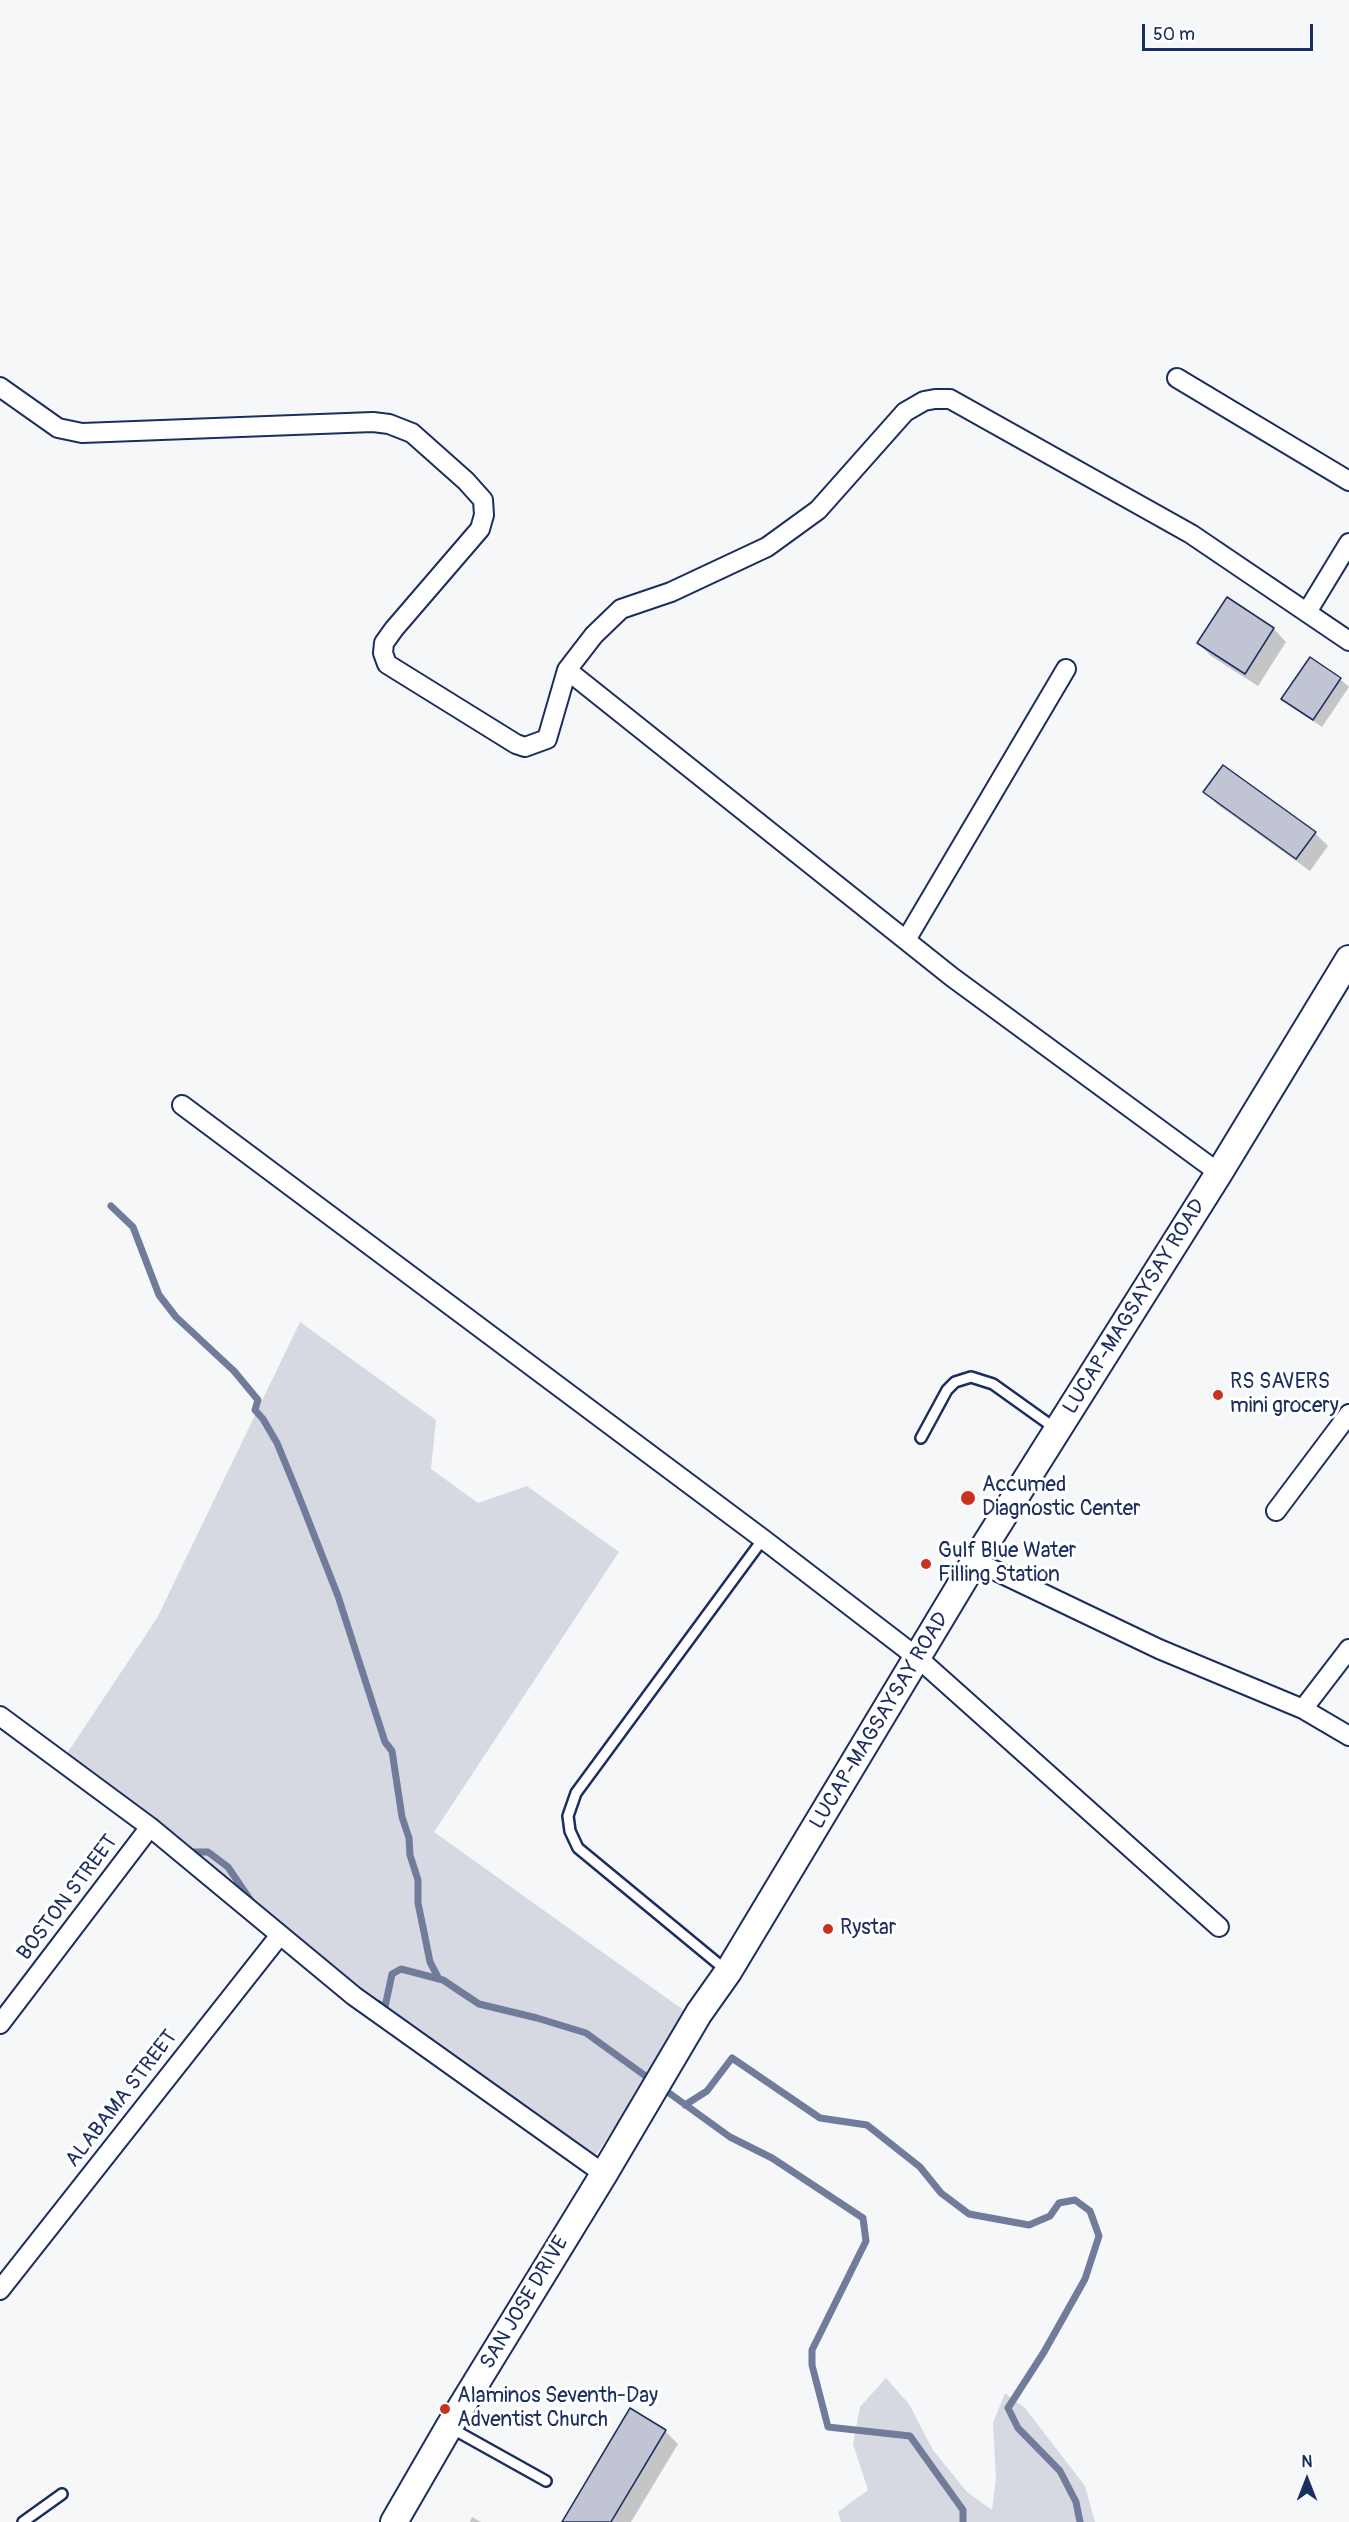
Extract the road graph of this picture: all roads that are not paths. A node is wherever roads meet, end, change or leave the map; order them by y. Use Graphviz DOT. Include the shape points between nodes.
graph roads {
  1 [pos="1177,378"];
  2 [pos="0,387"];
  3 [pos="1349,481"];
  4 [pos="1349,543"];
  5 [pos="1307,612"];
  6 [pos="1349,641"];
  7 [pos="1065,669"];
  8 [pos="567,670"];
  9 [pos="906,940"];
  10 [pos="1349,959"];
  11 [pos="183,1105"];
  12 [pos="1219,1173"];
  13 [pos="1349,1414"];
  14 [pos="1058,1430"];
  15 [pos="921,1438"];
  16 [pos="1276,1510"];
  17 [pos="763,1539"];
  18 [pos="975,1561"];
  19 [pos="1349,1649"];
  20 [pos="918,1658"];
  21 [pos="1303,1709"];
  22 [pos="0,1716"];
  23 [pos="1349,1736"];
  24 [pos="150,1827"];
  25 [pos="1219,1928"];
  26 [pos="280,1935"];
  27 [pos="728,1972"];
  28 [pos="0,2024"];
  29 [pos="639,2116"];
  30 [pos="604,2174"];
  31 [pos="0,2290"];
  32 [pos="449,2427"];
  33 [pos="546,2481"];
  34 [pos="62,2494"];
  35 [pos="23,2522"];
  36 [pos="394,2522"];
  1 -- 3 [label="street"];
  2 -- 8 [label="street" via="58,428 82,433 373,422 412,433 483,500 484,515 480,529 384,644 387,664 525,747 547,739"];
  4 -- 5 [label="street"];
  5 -- 6 [label="street"];
  5 -- 8 [label="street" via="1191,534 950,399 934,399 905,412 818,510 767,546 671,592 621,609"];
  7 -- 9 [label="street"];
  8 -- 9 [label="street"];
  9 -- 12 [label="street"];
  10 -- 12 [label="street, LUCAP-MAGSAYSAY ROAD"];
  11 -- 17 [label="street"];
  12 -- 14 [label="street, LUCAP-MAGSAYSAY ROAD"];
  13 -- 16 [label="street"];
  14 -- 15 [label="lane" via="993,1384 971,1377 955,1382 947,1390"];
  14 -- 18 [label="street, LUCAP-MAGSAYSAY ROAD"];
  17 -- 20 [label="street"];
  17 -- 27 [label="lane" via="576,1793 568,1816 578,1848"];
  18 -- 20 [label="street, LUCAP-MAGSAYSAY ROAD"];
  18 -- 21 [label="street" via="1159,1649"];
  19 -- 21 [label="street"];
  20 -- 25 [label="street"];
  20 -- 27 [label="street, LUCAP-MAGSAYSAY ROAD"];
  21 -- 23 [label="street"];
  22 -- 24 [label="street"];
  24 -- 26 [label="street"];
  24 -- 28 [label="street, BOSTON STREET"];
  26 -- 30 [label="street" via="354,1996"];
  26 -- 31 [label="street, ALABAMA STREET"];
  27 -- 29 [label="street, LUCAP-MAGSAYSAY ROAD" via="699,2013"];
  29 -- 30 [label="street, SAN JOSE DRIVE"];
  30 -- 32 [label="street, SAN JOSE DRIVE"];
  32 -- 33 [label="lane"];
  32 -- 36 [label="street, SAN JOSE DRIVE"];
  34 -- 35 [label="lane"];
}
